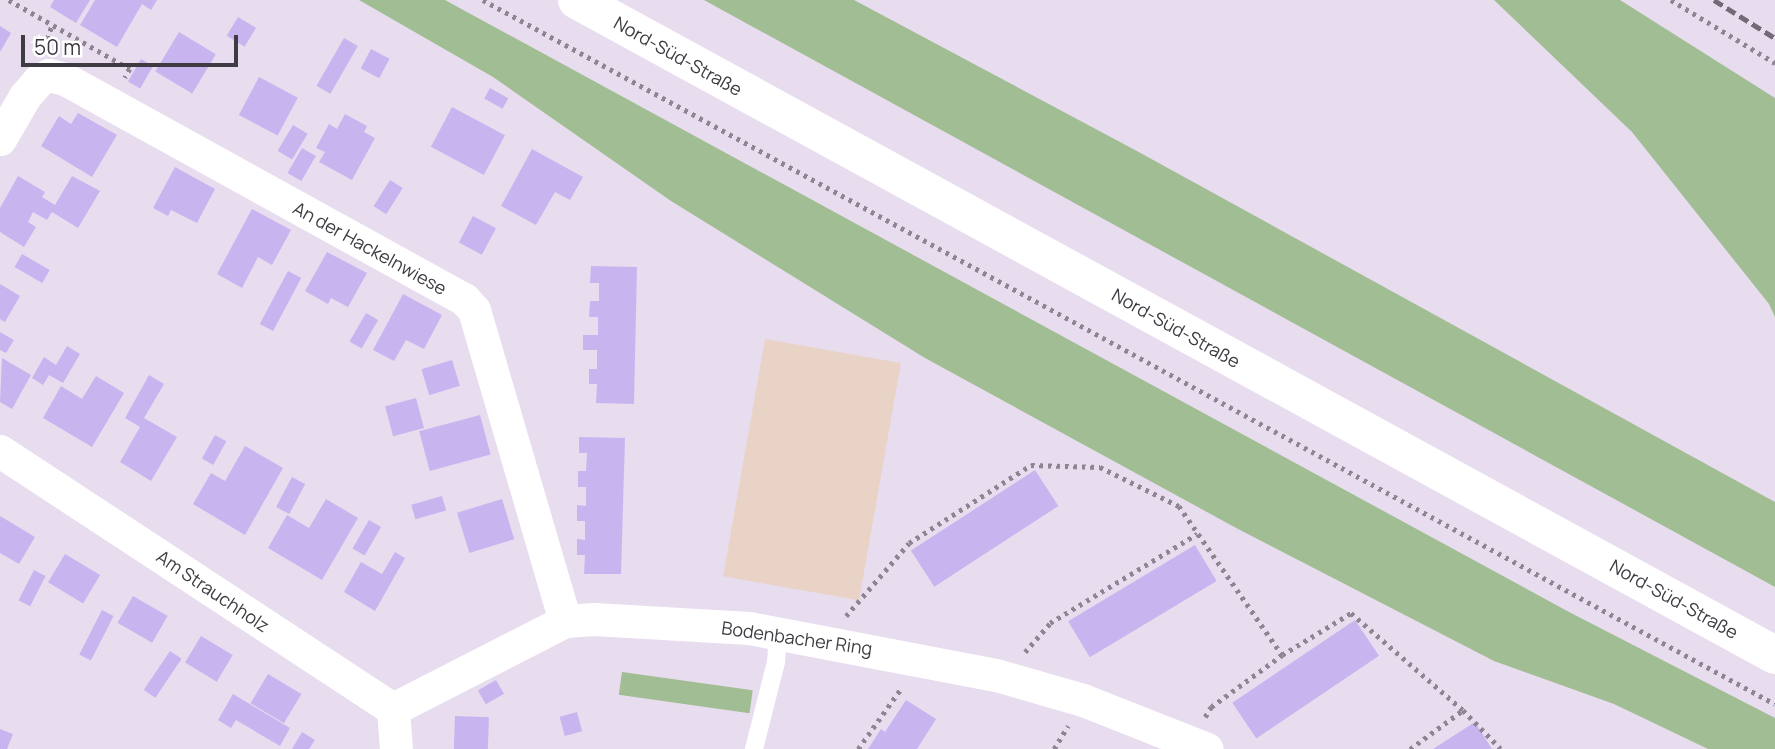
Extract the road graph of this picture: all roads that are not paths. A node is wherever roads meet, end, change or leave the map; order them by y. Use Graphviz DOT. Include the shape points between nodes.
graph roads {
  1 [pos="577,0"];
  2 [pos="0,139"];
  3 [pos="0,451"];
  4 [pos="565,621"];
  5 [pos="778,633"];
  6 [pos="1775,654"];
  7 [pos="393,709"];
  8 [pos="1199,745"];
  9 [pos="396,749"];
  10 [pos="754,749"];
  1 -- 6 [label="main road, Nord-Süd-Straße"];
  2 -- 4 [label="street, An der Hackelnwiese" via="39,80 49,75 65,79 464,299 474,310"];
  3 -- 7 [label="street, Am Strauchholz"];
  4 -- 5 [label="street, Bodenbacher Ring" via="594,619"];
  4 -- 7 [label="street, Bodenbacher Ring"];
  5 -- 8 [label="street, Bodenbacher Ring" via="1004,677 1083,700"];
  5 -- 10 [label="lane" via="776,663"];
  7 -- 9 [label="street"];
}
